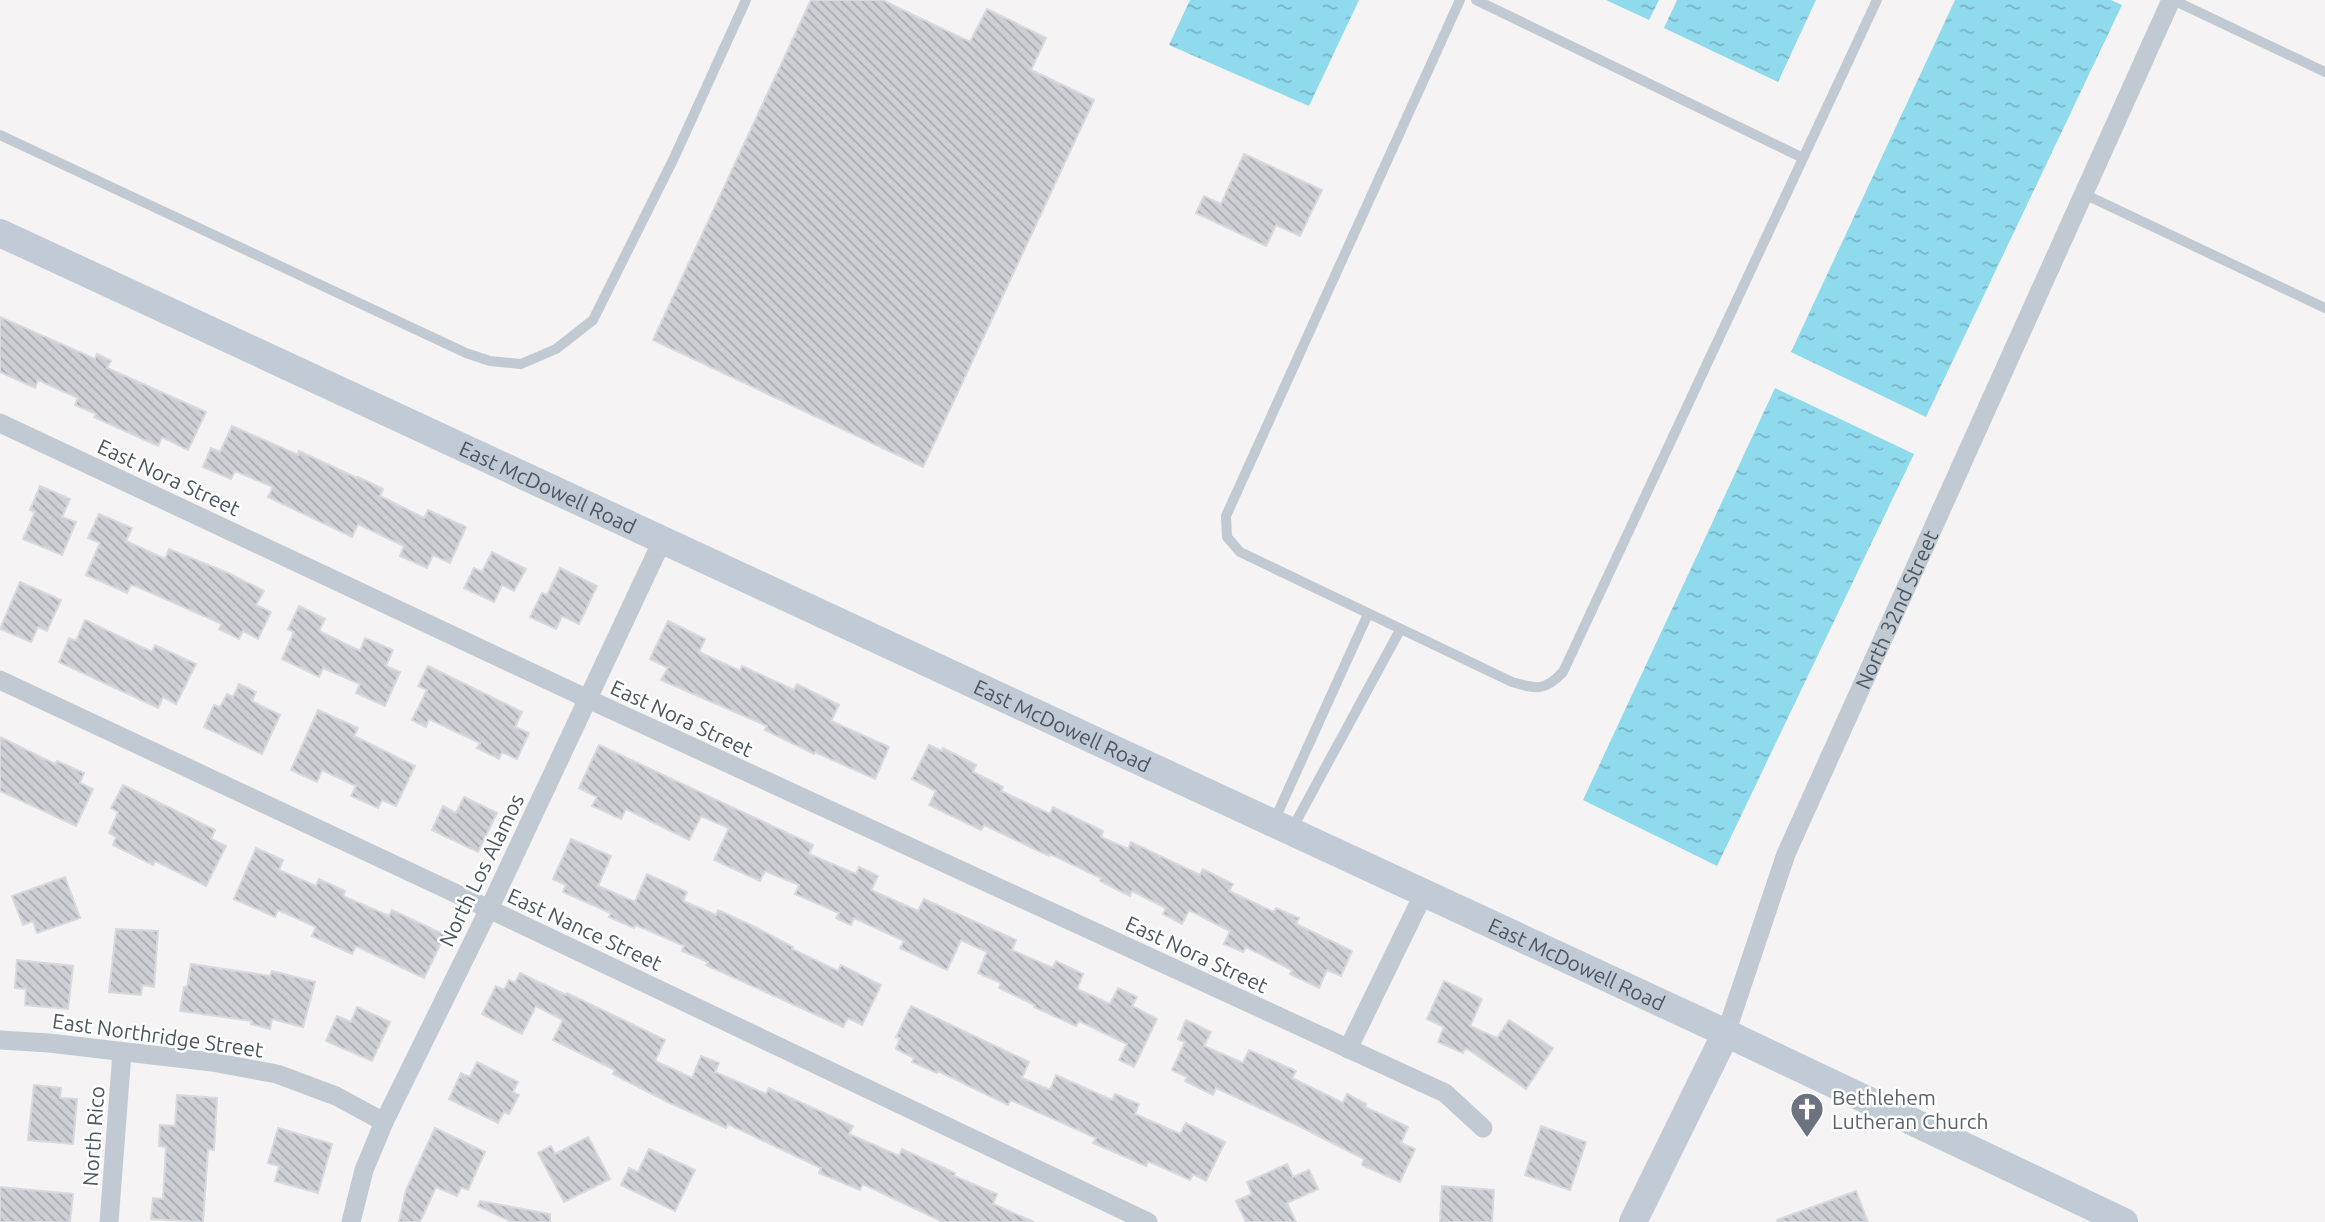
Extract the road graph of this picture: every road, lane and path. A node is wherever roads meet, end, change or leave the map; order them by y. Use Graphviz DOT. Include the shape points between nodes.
graph roads {
  1 [pos="746,0"];
  2 [pos="1460,0"];
  3 [pos="1476,0"];
  4 [pos="1877,0"];
  5 [pos="2172,0"];
  6 [pos="2325,72"];
  7 [pos="0,135"];
  8 [pos="1803,159"];
  9 [pos="2084,194"];
  10 [pos="0,233"];
  11 [pos="2325,308"];
  12 [pos="0,423"];
  13 [pos="662,541"];
  14 [pos="1368,614"];
  15 [pos="1400,630"];
  16 [pos="0,680"];
  17 [pos="588,699"];
  18 [pos="1282,827"];
  19 [pos="1424,893"];
  20 [pos="489,909"];
  21 [pos="1726,1032"];
  22 [pos="0,1040"];
  23 [pos="1348,1049"];
  24 [pos="122,1053"];
  25 [pos="384,1122"];
  26 [pos="1483,1128"];
  27 [pos="109,1222"];
  28 [pos="351,1222"];
  29 [pos="1148,1222"];
  30 [pos="1633,1222"];
  31 [pos="2124,1222"];
  1 -- 7 [label="lane" via="593,320 556,349 521,363 490,361 466,353"];
  2 -- 14 [label="lane" via="1226,516 1227,537 1240,552"];
  3 -- 8 [label="lane"];
  4 -- 8 [label="lane"];
  5 -- 6 [label="lane"];
  5 -- 9 [label="street, North 32nd Street"];
  8 -- 15 [label="lane" via="1563,672 1550,685 1531,687"];
  9 -- 11 [label="lane"];
  9 -- 21 [label="street, North 32nd Street" via="1786,854"];
  10 -- 13 [label="main road, East McDowell Road"];
  12 -- 17 [label="street, East Nora Street"];
  13 -- 17 [label="street, North Los Alamos"];
  13 -- 18 [label="main road, East McDowell Road"];
  14 -- 15 [label="lane"];
  14 -- 18 [label="lane"];
  15 -- 18 [label="lane"];
  16 -- 20 [label="street, East Nance Street"];
  17 -- 20 [label="street, North Los Alamos"];
  17 -- 23 [label="street, East Nora Street"];
  18 -- 19 [label="main road, East McDowell Road"];
  19 -- 21 [label="main road, East McDowell Road"];
  19 -- 23 [label="street"];
  20 -- 25 [label="street, North Los Alamos"];
  20 -- 29 [label="street, East Nance Street"];
  21 -- 30 [label="main road, North 32nd Street"];
  21 -- 31 [label="main road, East McDowell Road"];
  22 -- 24 [label="street, East Northridge Street"];
  23 -- 26 [label="street, East Nora Street" via="1445,1093"];
  24 -- 25 [label="street, East Northridge Street" via="276,1074 336,1096"];
  24 -- 27 [label="street, North Rico"];
  25 -- 28 [label="street, North Los Alamos" via="364,1170"];
}
